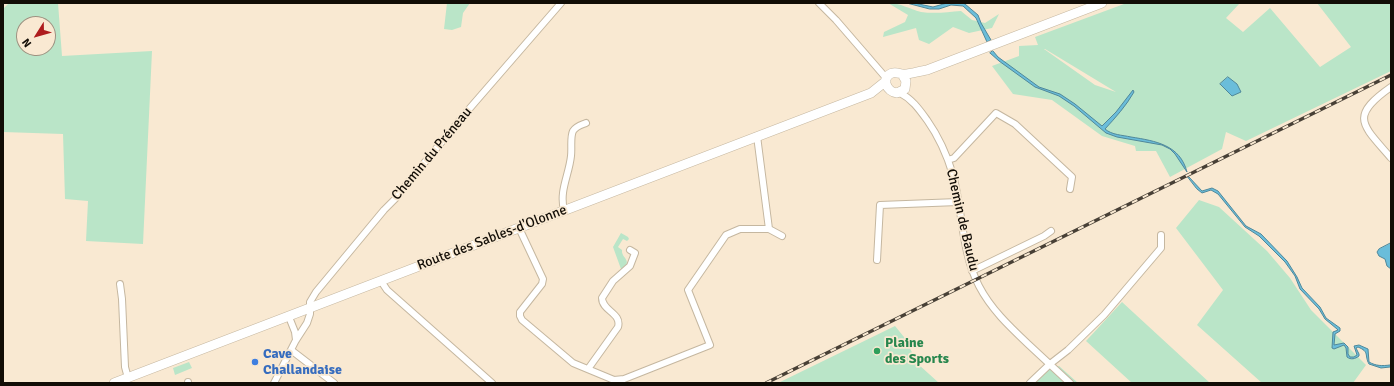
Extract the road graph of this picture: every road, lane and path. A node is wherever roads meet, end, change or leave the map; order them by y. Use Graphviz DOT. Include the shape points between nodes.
graph roads {
  1 [pos="561,3"];
  2 [pos="820,3"];
  3 [pos="1102,3"];
  4 [pos="927,70"];
  5 [pos="902,74"];
  6 [pos="888,78"];
  7 [pos="1391,87"];
  8 [pos="904,88"];
  9 [pos="890,91"];
  10 [pos="871,93"];
  11 [pos="586,123"];
  12 [pos="757,136"];
  13 [pos="1391,158"];
  14 [pos="948,160"];
  15 [pos="1070,189"];
  16 [pos="958,202"];
  17 [pos="564,210"];
  18 [pos="518,228"];
  19 [pos="768,229"];
  20 [pos="1051,231"];
  21 [pos="1161,235"];
  22 [pos="782,236"];
  23 [pos="630,250"];
  24 [pos="876,260"];
  25 [pos="972,271"];
  26 [pos="381,281"];
  27 [pos="120,284"];
  28 [pos="309,309"];
  29 [pos="289,317"];
  30 [pos="296,340"];
  31 [pos="291,350"];
  32 [pos="1050,364"];
  33 [pos="588,369"];
  34 [pos="128,378"];
  35 [pos="614,381"];
  36 [pos="114,383"];
  37 [pos="274,383"];
  38 [pos="334,383"];
  39 [pos="492,383"];
  40 [pos="1030,383"];
  41 [pos="1070,383"];
  1 -- 28 [label="street, Chemin du Préneau" via="316,292"];
  2 -- 6 [label="street" via="876,65 884,70"];
  3 -- 4 [label="main road"];
  4 -- 5 [label="main road"];
  4 -- 8 [label="main road"];
  5 -- 6 [label="main road" via="897,72"];
  5 -- 8 [label="main road" via="906,78"];
  6 -- 9 [label="main road" via="886,86"];
  6 -- 10 [label="main road, Route des Sables-d'Olonne"];
  7 -- 13 [label="street" via="1371,103 1364,113 1364,120 1370,134"];
  8 -- 9 [label="main road, Route des Sables-d'Olonne" via="894,93"];
  8 -- 14 [label="street, Chemin de Baudu" via="934,130"];
  9 -- 10 [label="main road, Route des Sables-d'Olonne"];
  10 -- 12 [label="main road, Route des Sables-d'Olonne"];
  11 -- 17 [label="street" via="577,126 572,132 571,157 563,188"];
  12 -- 17 [label="main road, Route des Sables-d'Olonne"];
  12 -- 19 [label="street"];
  14 -- 15 [label="street" via="954,158 996,113 1015,124 1072,177"];
  14 -- 16 [label="street, Chemin de Baudu"];
  16 -- 24 [label="street" via="880,205"];
  16 -- 25 [label="street, Chemin de Baudu"];
  17 -- 18 [label="main road, Route des Sables-d'Olonne"];
  18 -- 26 [label="main road, Route des Sables-d'Olonne"];
  18 -- 33 [label="street" via="542,279 542,284 520,312 520,316 569,360"];
  19 -- 22 [label="street"];
  19 -- 35 [label="street" via="740,228 726,234 688,290 710,345"];
  20 -- 25 [label="street"];
  21 -- 32 [label="street" via="1161,248 1112,307"];
  23 -- 33 [label="street" via="635,253 630,266 613,281 602,298 604,306 618,318 618,327"];
  25 -- 32 [label="street, Chemin de Baudu" via="997,314"];
  26 -- 28 [label="main road, Route des Sables-d'Olonne"];
  26 -- 39 [label="street" via="387,290"];
  27 -- 34 [label="street" via="125,367"];
  28 -- 29 [label="main road, Route des Sables-d'Olonne"];
  28 -- 30 [label="street, Chemin du Préneau" via="307,323"];
  29 -- 30 [label="street"];
  29 -- 34 [label="main road, Route des Sables-d'Olonne"];
  30 -- 31 [label="street, Chemin du Préneau"];
  31 -- 37 [label="street, Chemin du Préneau"];
  31 -- 38 [label="street"];
  32 -- 40 [label="street"];
  32 -- 41 [label="street, Chemin de Baudu"];
  33 -- 35 [label="street"];
  34 -- 36 [label="main road, Route des Sables-d'Olonne"];
}
